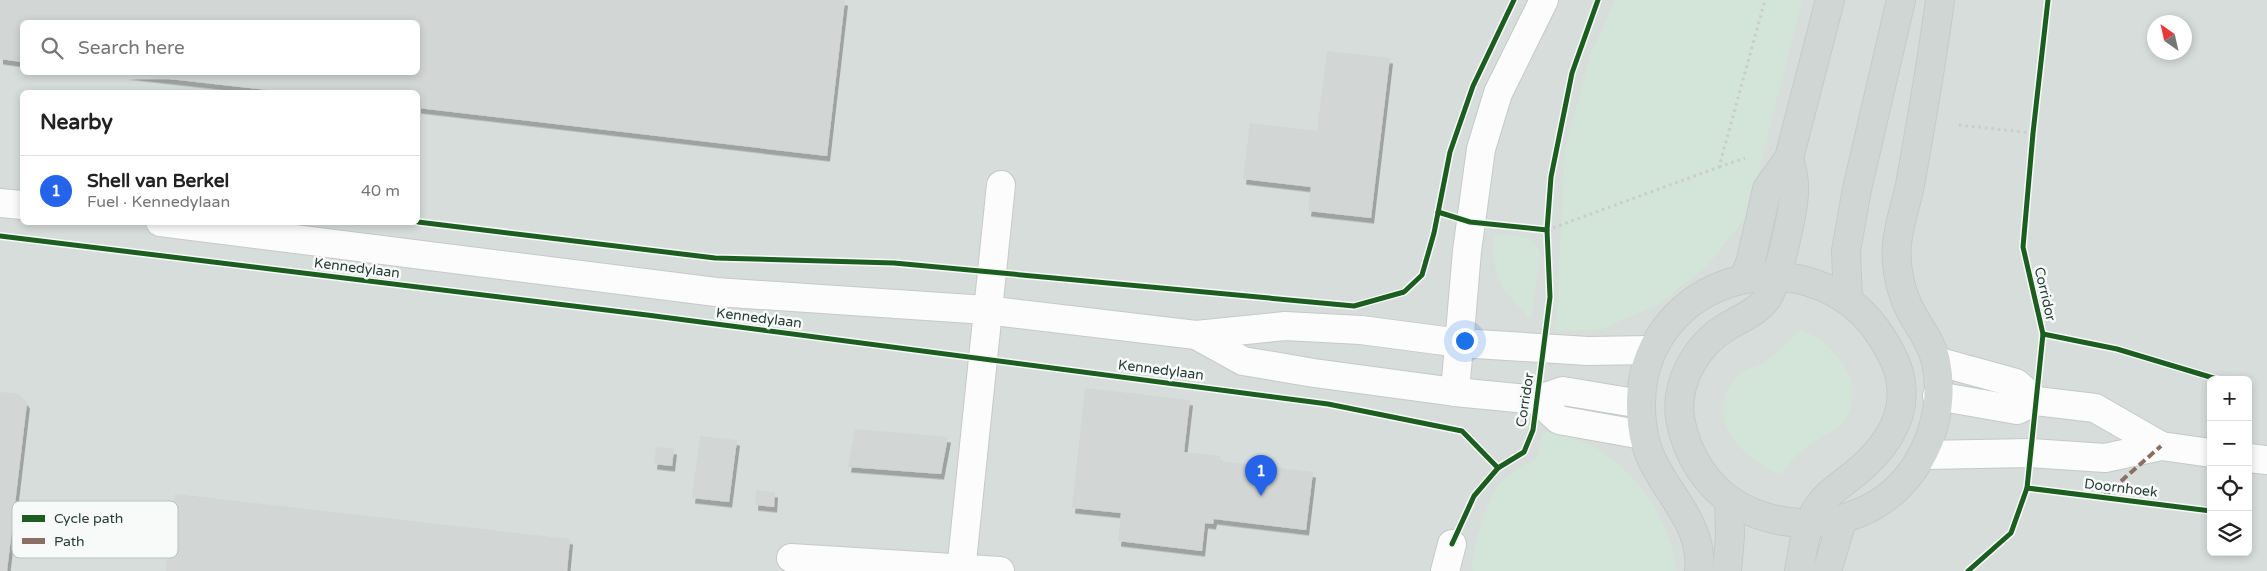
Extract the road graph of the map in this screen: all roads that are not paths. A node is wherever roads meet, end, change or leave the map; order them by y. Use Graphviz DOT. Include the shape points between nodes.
graph roads {
  1 [pos="1544,0"];
  2 [pos="1830,0"];
  3 [pos="1901,0"];
  4 [pos="1940,0"];
  5 [pos="1789,158"];
  6 [pos="1000,185"];
  7 [pos="0,203"];
  8 [pos="20,205"];
  9 [pos="184,225"];
  10 [pos="1776,275"];
  11 [pos="1744,278"];
  12 [pos="1848,300"];
  13 [pos="986,310"];
  14 [pos="1196,335"];
  15 [pos="1460,343"];
  16 [pos="1652,350"];
  17 [pos="1936,361"];
  18 [pos="1902,386"];
  19 [pos="1455,392"];
  20 [pos="1937,396"];
  21 [pos="1537,400"];
  22 [pos="2036,401"];
  23 [pos="1642,404"];
  24 [pos="1680,417"];
  25 [pos="1643,435"];
  26 [pos="2161,446"];
  27 [pos="2207,452"];
  28 [pos="1924,455"];
  29 [pos="2252,458"];
  30 [pos="2267,460"];
  31 [pos="1729,500"];
  32 [pos="1842,521"];
  33 [pos="1810,522"];
  34 [pos="1452,544"];
  35 [pos="791,558"];
  36 [pos="961,569"];
  37 [pos="1000,571"];
  38 [pos="1445,571"];
  39 [pos="1699,571"];
  40 [pos="1727,571"];
  41 [pos="1800,571"];
  42 [pos="1827,571"];
  1 -- 15 [label="street" via="1498,93 1481,149 1467,250"];
  2 -- 5 [label="main road"];
  3 -- 12 [label="main road" via="1846,250"];
  4 -- 17 [label="main road" via="1910,187 1897,244 1899,279"];
  5 -- 10 [label="main road" via="1795,187"];
  5 -- 11 [label="main road" via="1767,189"];
  6 -- 13 [label="street"];
  7 -- 8 [label="street"];
  9 -- 13 [label="street, Kennedylaan" via="716,292"];
  10 -- 11 [label="main road"];
  10 -- 12 [label="main road" via="1819,286"];
  10 -- 24 [label="main road" via="1768,298 1757,309 1716,334 1687,371 1680,394"];
  11 -- 16 [label="main road" via="1716,286 1692,303 1670,323"];
  12 -- 18 [label="main road" via="1876,329 1898,368"];
  13 -- 14 [label="street, Kennedylaan"];
  13 -- 36 [label="street"];
  14 -- 15 [label="street, Kennedylaan" via="1285,326 1361,330"];
  14 -- 19 [label="street, Kennedylaan" via="1244,361"];
  15 -- 16 [label="street, Kennedylaan" via="1588,351"];
  15 -- 19 [label="street"];
  16 -- 23 [label="main road" via="1644,376"];
  17 -- 20 [label="main road"];
  17 -- 22 [label="street" via="2016,383"];
  18 -- 20 [label="main road"];
  18 -- 33 [label="main road" via="1897,421 1879,452 1826,496"];
  19 -- 21 [label="street, Kennedylaan"];
  20 -- 22 [label="street, Doornhoek" via="2016,410"];
  20 -- 28 [label="main road" via="1935,421"];
  21 -- 23 [label="street, Kennedylaan" via="1563,391"];
  21 -- 25 [label="street" via="1559,420"];
  22 -- 26 [label="street, Doornhoek" via="2095,408"];
  23 -- 24 [label="main road"];
  23 -- 25 [label="main road"];
  24 -- 31 [label="main road" via="1691,454 1701,472"];
  25 -- 39 [label="main road" via="1649,454 1696,536"];
  26 -- 27 [label="street, Doornhoek"];
  26 -- 28 [label="street, Doornhoek" via="2106,458 2030,453"];
  28 -- 32 [label="main road" via="1886,500"];
  29 -- 30 [label="street"];
  31 -- 33 [label="main road" via="1784,522"];
  31 -- 40 [label="main road"];
  32 -- 33 [label="main road"];
  32 -- 42 [label="main road"];
  33 -- 41 [label="main road"];
  34 -- 38 [label="street"];
  35 -- 36 [label="street"];
  36 -- 37 [label="street"];
}
